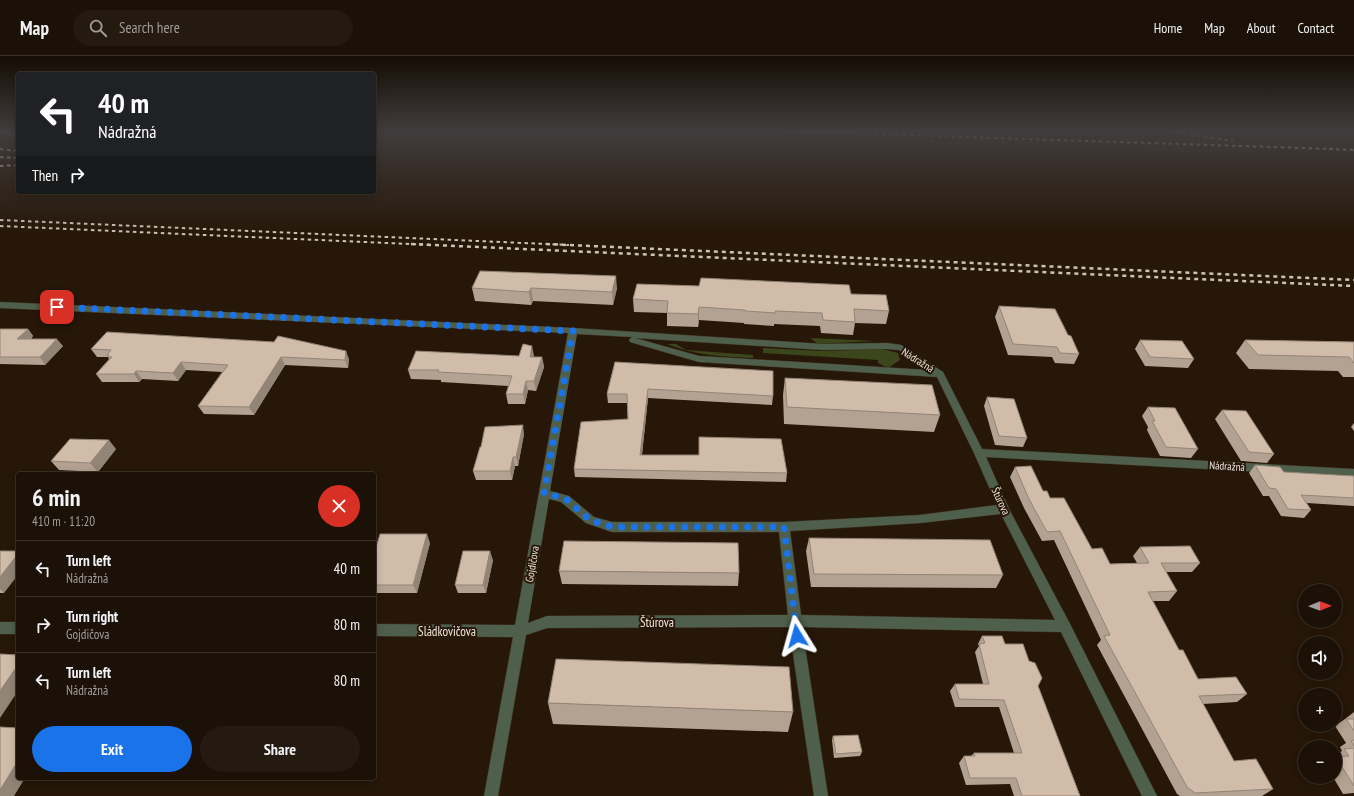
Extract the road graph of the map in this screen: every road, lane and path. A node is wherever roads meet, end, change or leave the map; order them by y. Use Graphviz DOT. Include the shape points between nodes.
graph roads {
  1 [pos="0,305"];
  2 [pos="573,331"];
  3 [pos="605,334"];
  4 [pos="940,374"];
  5 [pos="979,453"];
  6 [pos="1354,473"];
  7 [pos="544,493"];
  8 [pos="1004,509"];
  9 [pos="784,527"];
  10 [pos="795,621"];
  11 [pos="1065,626"];
  12 [pos="376,630"];
  13 [pos="521,631"];
  14 [pos="492,796"];
  15 [pos="821,796"];
  16 [pos="1150,796"];
  1 -- 2 [label="street, Nádražná"];
  2 -- 3 [label="street, Nádražná"];
  2 -- 7 [label="street, Gojdičova"];
  3 -- 4 [label="street, Nádražná" via="699,359"];
  3 -- 4 [label="street, Nádražná" via="823,347 887,346 901,348"];
  4 -- 5 [label="street, Štúrova"];
  5 -- 6 [label="street, Nádražná"];
  5 -- 8 [label="street, Štúrova"];
  7 -- 9 [label="street" via="566,499 590,520 612,527"];
  7 -- 13 [label="street, Gojdičova"];
  8 -- 9 [label="street" via="920,519"];
  8 -- 11 [label="street, Štúrova"];
  9 -- 10 [label="street"];
  10 -- 11 [label="street, Štúrova"];
  10 -- 13 [label="street, Štúrova" via="547,622"];
  10 -- 15 [label="street"];
  11 -- 16 [label="street, Štúrova"];
  12 -- 13 [label="street, Sládkovičova"];
  13 -- 14 [label="street, Gojdičova"];
}
